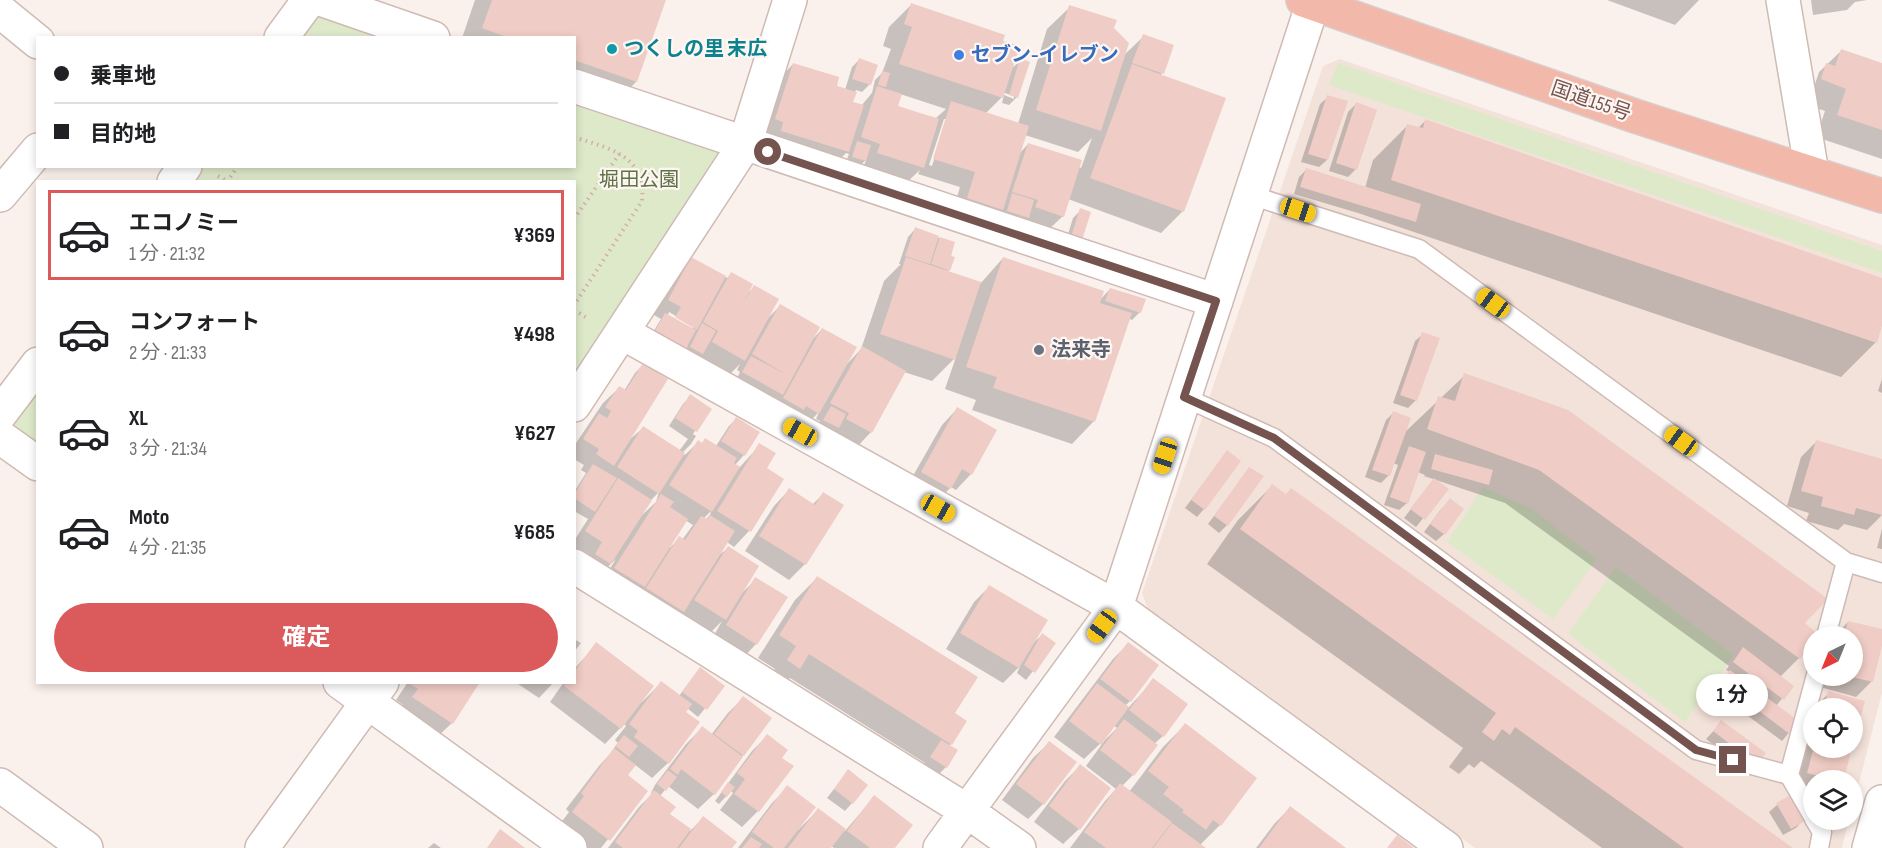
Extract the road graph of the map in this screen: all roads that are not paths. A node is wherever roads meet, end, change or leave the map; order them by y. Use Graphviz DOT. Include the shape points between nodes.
graph roads {
  1 [pos="309,0"];
  2 [pos="323,0"];
  3 [pos="790,0"];
  4 [pos="1783,0"];
  5 [pos="1308,2"];
  6 [pos="0,11"];
  7 [pos="282,36"];
  8 [pos="427,36"];
  9 [pos="36,40"];
  10 [pos="576,87"];
  11 [pos="745,144"];
  12 [pos="36,152"];
  13 [pos="1812,173"];
  14 [pos="0,195"];
  15 [pos="1250,195"];
  16 [pos="1882,196"];
  17 [pos="1216,301"];
  18 [pos="623,333"];
  19 [pos="36,367"];
  20 [pos="1184,397"];
  21 [pos="576,402"];
  22 [pos="0,414"];
  23 [pos="0,437"];
  24 [pos="36,463"];
  25 [pos="1845,562"];
  26 [pos="576,567"];
  27 [pos="1882,573"];
  28 [pos="1116,607"];
  29 [pos="1829,626"];
  30 [pos="346,684"];
  31 [pos="1813,686"];
  32 [pos="375,693"];
  33 [pos="1789,775"];
  34 [pos="0,784"];
  35 [pos="1803,799"];
  36 [pos="1882,802"];
  37 [pos="968,811"];
  38 [pos="1821,830"];
  39 [pos="87,848"];
  40 [pos="262,848"];
  41 [pos="570,848"];
  42 [pos="940,848"];
  43 [pos="1018,848"];
  44 [pos="1446,848"];
  45 [pos="1819,848"];
  46 [pos="1869,848"];
  1 -- 7 [label="street"];
  2 -- 8 [label="street"];
  3 -- 11 [label="street"];
  4 -- 13 [label="street"];
  5 -- 13 [label="highway, 国道155号"];
  5 -- 15 [label="street"];
  6 -- 9 [label="street"];
  10 -- 11 [label="street"];
  11 -- 17 [label="street"];
  11 -- 18 [label="street"];
  12 -- 14 [label="street"];
  13 -- 16 [label="highway, 国道155号"];
  15 -- 17 [label="street"];
  15 -- 25 [label="lane" via="1419,249"];
  17 -- 20 [label="street"];
  18 -- 21 [label="street"];
  18 -- 28 [label="street"];
  19 -- 22 [label="street"];
  20 -- 28 [label="street"];
  20 -- 33 [label="lane" via="1274,438 1696,750"];
  23 -- 24 [label="street"];
  25 -- 27 [label="lane"];
  25 -- 29 [label="lane"];
  26 -- 37 [label="street"];
  28 -- 37 [label="street"];
  28 -- 44 [label="street"];
  30 -- 32 [label="street"];
  31 -- 33 [label="lane"];
  32 -- 40 [label="street"];
  32 -- 41 [label="street"];
  33 -- 35 [label="lane"];
  34 -- 39 [label="street"];
  36 -- 46 [label="street"];
  37 -- 42 [label="street"];
  37 -- 43 [label="street"];
  38 -- 45 [label="lane"];
}
